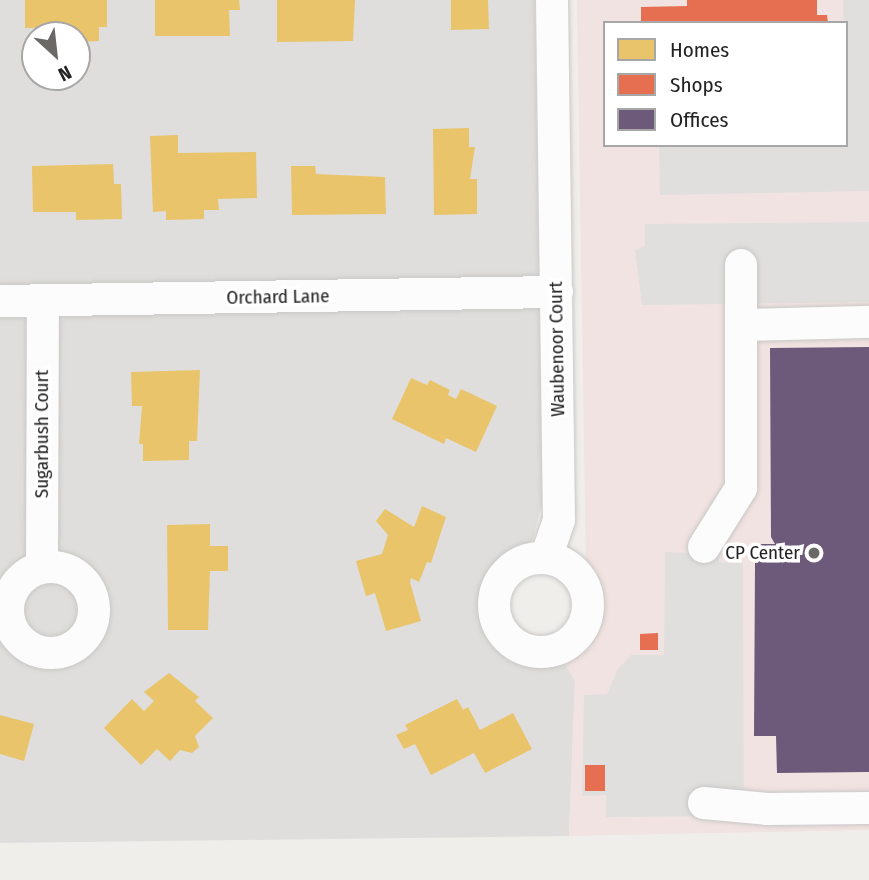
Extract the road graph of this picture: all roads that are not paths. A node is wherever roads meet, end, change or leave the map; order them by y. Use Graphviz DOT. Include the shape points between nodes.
graph roads {
  1 [pos="552,0"];
  2 [pos="741,264"];
  3 [pos="556,292"];
  4 [pos="43,300"];
  5 [pos="0,301"];
  6 [pos="869,323"];
  7 [pos="742,325"];
  8 [pos="704,547"];
  9 [pos="546,558"];
  10 [pos="42,567"];
  11 [pos="704,803"];
  12 [pos="869,808"];
  1 -- 3 [label="street, Waubenoor Court"];
  2 -- 7 [label="street"];
  3 -- 4 [label="street, Orchard Lane"];
  3 -- 9 [label="street, Waubenoor Court" via="559,520"];
  4 -- 5 [label="street, Orchard Lane"];
  4 -- 10 [label="street, Sugarbush Court"];
  6 -- 7 [label="street"];
  7 -- 8 [label="street" via="741,488"];
  11 -- 12 [label="street" via="767,809"];
}
